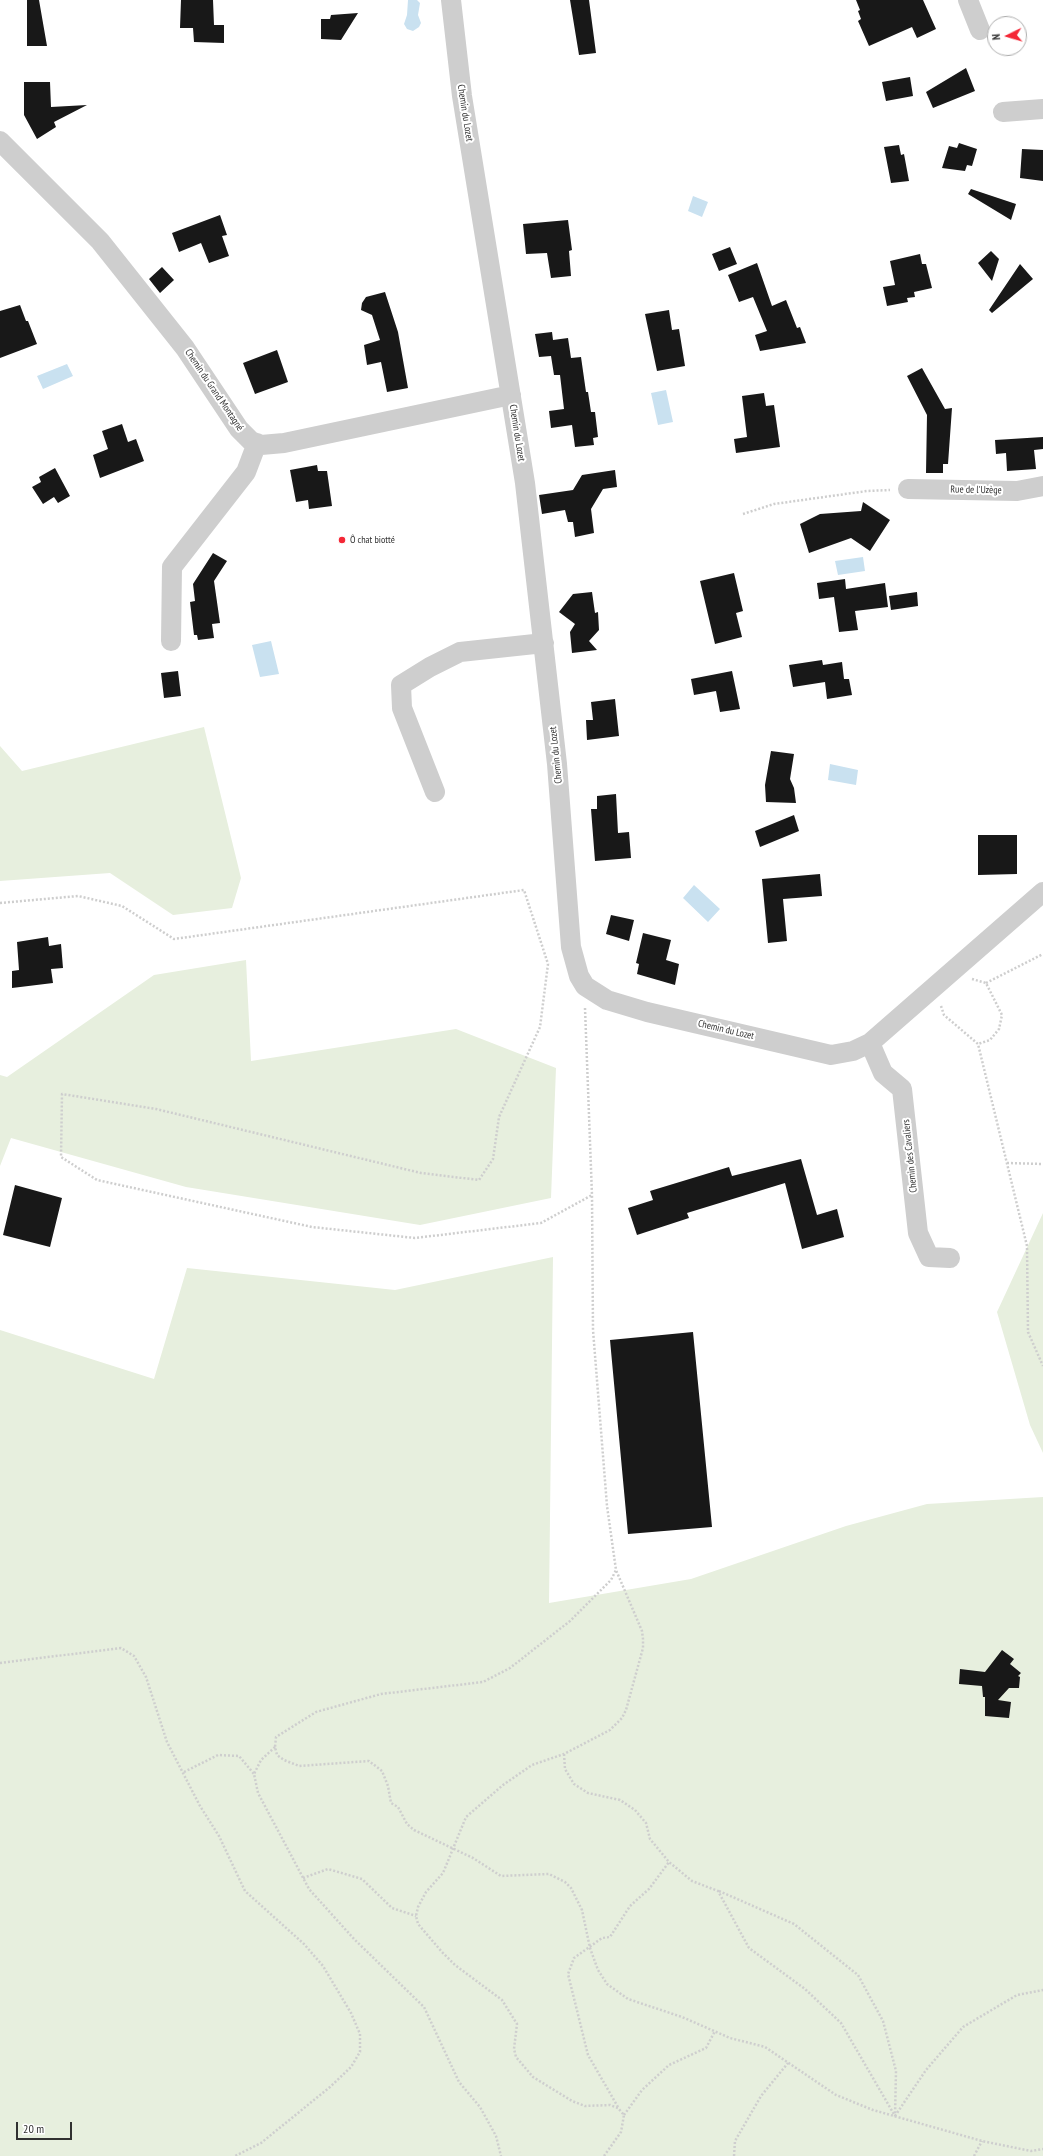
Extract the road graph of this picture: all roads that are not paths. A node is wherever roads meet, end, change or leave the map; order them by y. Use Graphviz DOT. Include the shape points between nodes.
graph roads {
  1 [pos="452,0"];
  2 [pos="968,0"];
  3 [pos="980,30"];
  4 [pos="1043,110"];
  5 [pos="1003,112"];
  6 [pos="0,141"];
  7 [pos="511,395"];
  8 [pos="256,443"];
  9 [pos="1043,486"];
  10 [pos="908,489"];
  11 [pos="171,641"];
  12 [pos="544,643"];
  13 [pos="435,792"];
  14 [pos="1043,892"];
  15 [pos="870,1043"];
  16 [pos="950,1258"];
  1 -- 7 [label="street, Chemin du Lozet" via="462,96"];
  2 -- 3 [label="street"];
  4 -- 5 [label="street"];
  6 -- 8 [label="street, Chemin du Grand Montagné" via="100,241 185,348 239,429"];
  7 -- 8 [label="street" via="284,442 268,445"];
  7 -- 12 [label="street, Chemin du Lozet" via="526,483"];
  8 -- 11 [label="street" via="246,472 172,567"];
  9 -- 10 [label="street, Rue de l'Uzège" via="1017,491"];
  12 -- 13 [label="street" via="460,652 401,685 402,708"];
  12 -- 15 [label="street, Chemin du Lozet" via="557,764 571,947 574,965 585,986 607,1000 647,1012 831,1054 853,1051"];
  14 -- 15 [label="street, Chemin du Lozet"];
  15 -- 16 [label="street, Chemin des Cavaliers" via="883,1072 902,1089 918,1233 929,1257"];
}
